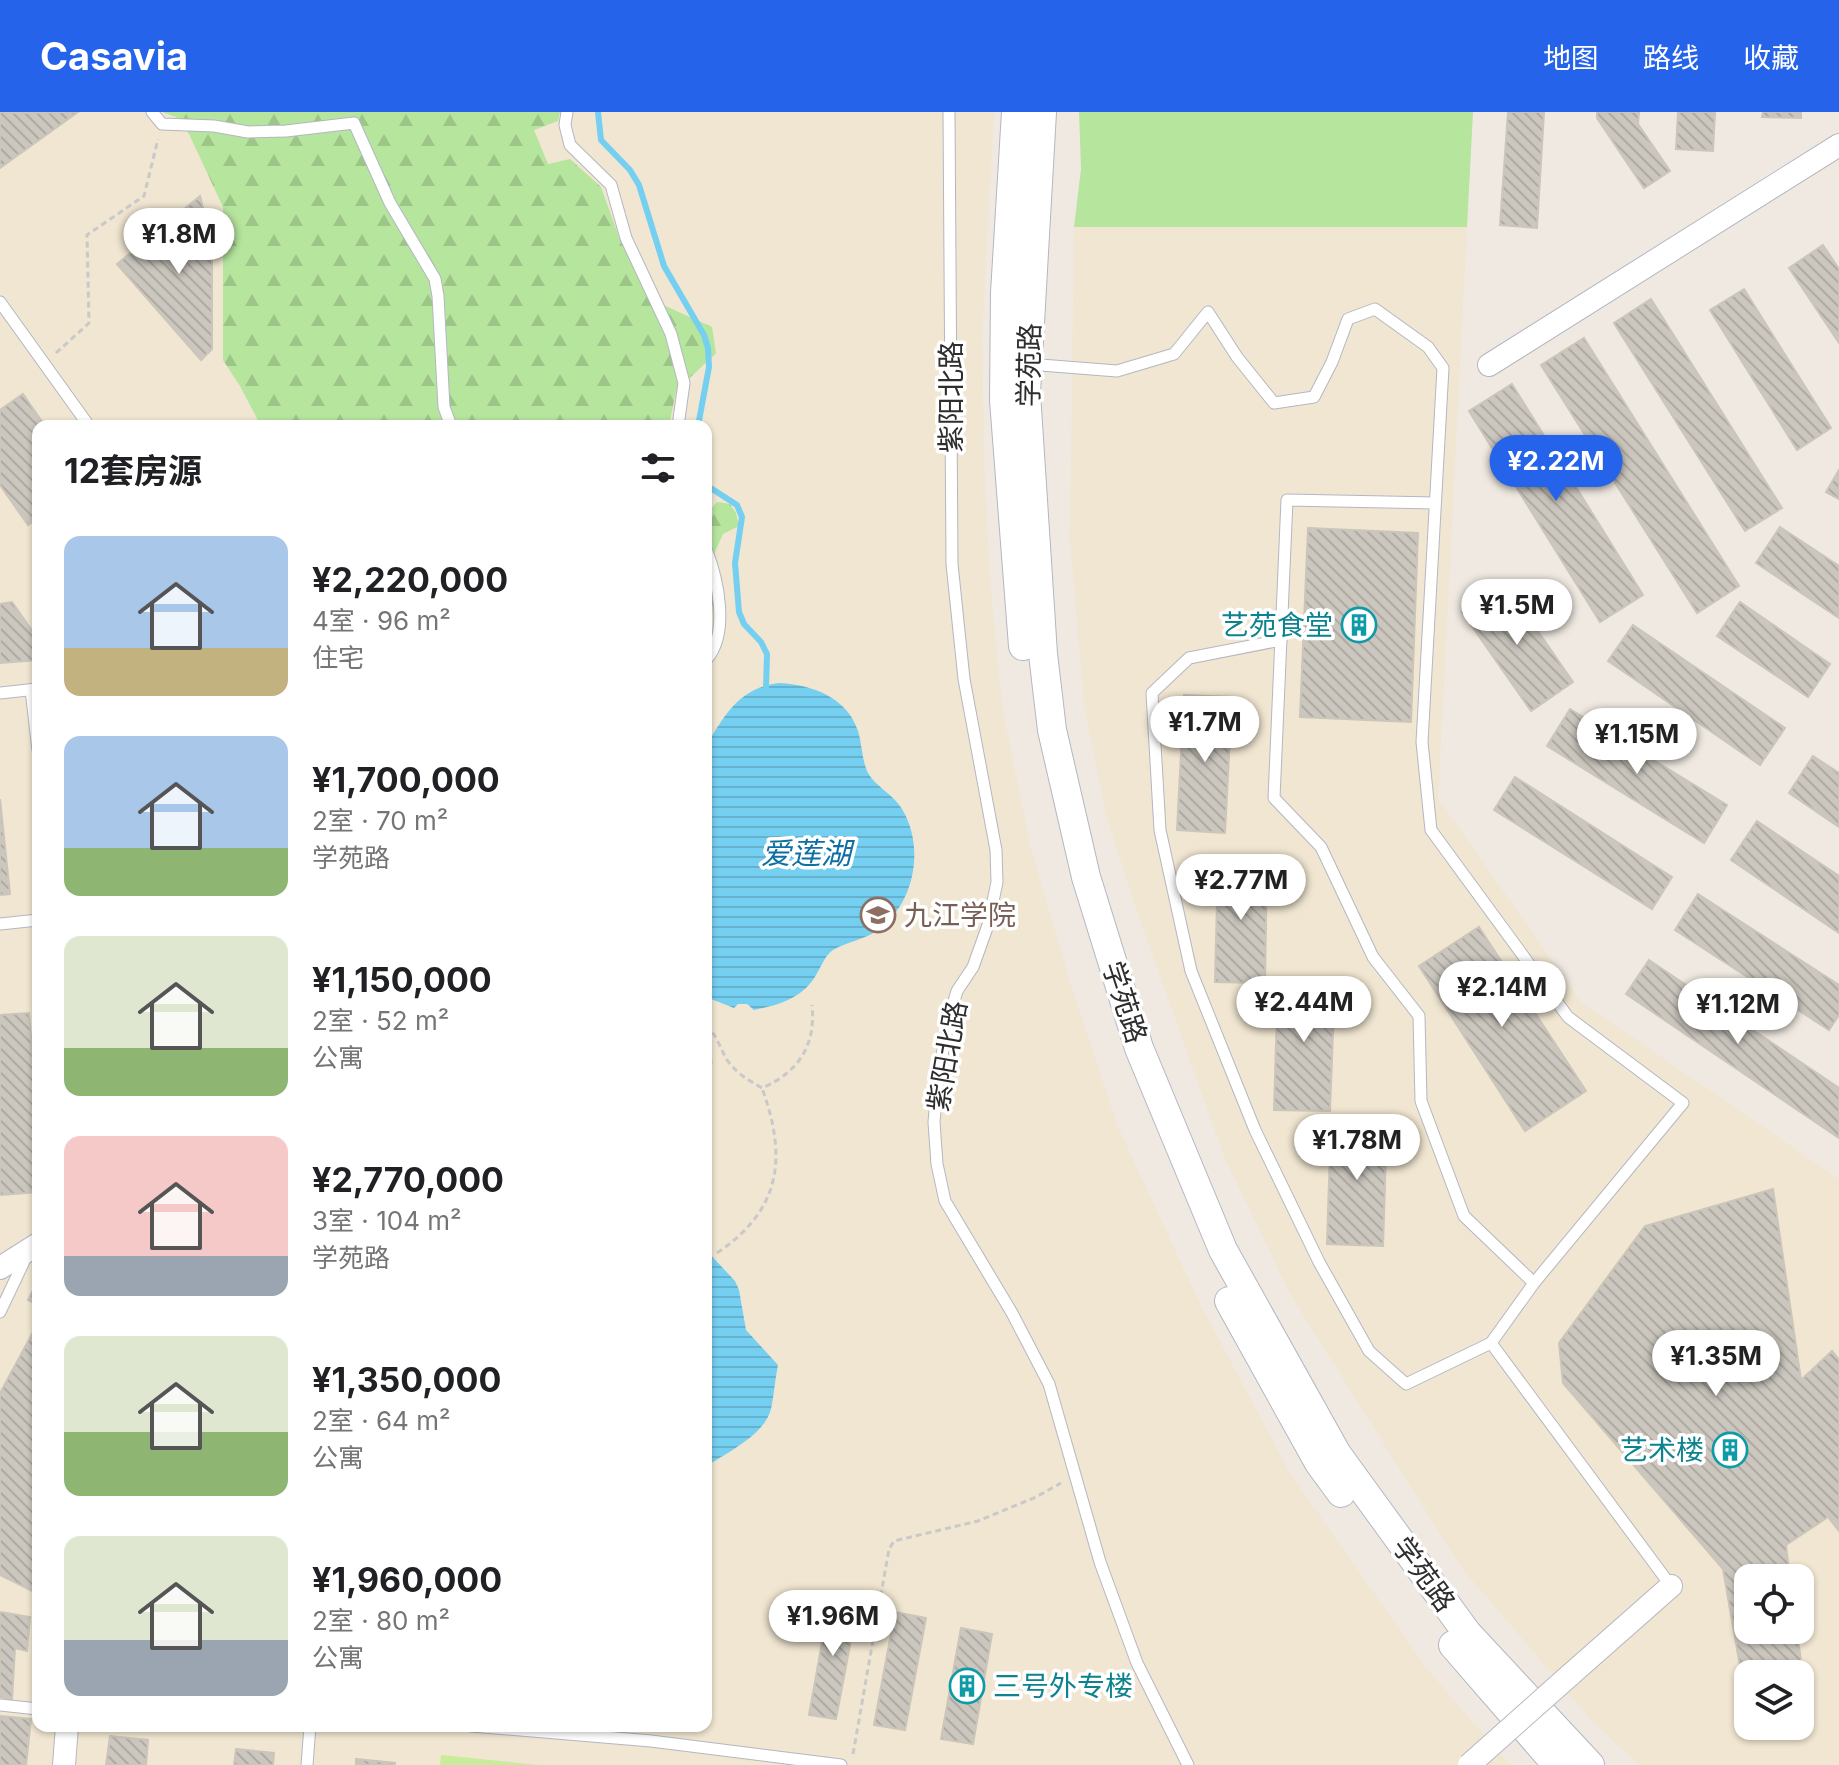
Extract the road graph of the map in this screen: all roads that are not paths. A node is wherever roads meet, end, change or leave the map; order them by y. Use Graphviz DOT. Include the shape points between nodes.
graph roads {
  1 [pos="152,112"];
  2 [pos="567,112"];
  3 [pos="949,112"];
  4 [pos="1016,112"];
  5 [pos="1042,112"];
  6 [pos="1839,145"];
  7 [pos="0,302"];
  8 [pos="1027,364"];
  9 [pos="1489,365"];
  10 [pos="85,420"];
  11 [pos="449,420"];
  12 [pos="679,420"];
  13 [pos="1435,503"];
  14 [pos="712,568"];
  15 [pos="1281,640"];
  16 [pos="712,650"];
  17 [pos="32,690"];
  18 [pos="0,693"];
  19 [pos="32,921"];
  20 [pos="0,924"];
  21 [pos="32,1251"];
  22 [pos="32,1254"];
  23 [pos="0,1268"];
  24 [pos="1534,1283"];
  25 [pos="0,1312"];
  26 [pos="1491,1343"];
  27 [pos="1671,1586"];
  28 [pos="0,1705"];
  29 [pos="32,1708"];
  30 [pos="67,1732"];
  31 [pos="310,1732"];
  32 [pos="543,1732"];
  33 [pos="64,1765"];
  34 [pos="307,1765"];
  35 [pos="841,1765"];
  36 [pos="1188,1765"];
  37 [pos="1469,1765"];
  38 [pos="1557,1765"];
  39 [pos="1590,1765"];
  1 -- 11 [label="lane" via="162,124 248,132 354,123 390,203 435,279"];
  2 -- 12 [label="lane" via="570,145 611,185 626,238 671,334 684,383"];
  3 -- 36 [label="lane, 紫阳北路" via="952,564 964,679 996,850 997,882 988,925 949,1018 934,1122 937,1164 945,1201 1049,1384 1100,1562 1137,1663"];
  4 -- 38 [label="street, 学苑路" via="1004,400 1024,653 1036,738 1069,878 1119,1042 1207,1262 1319,1463 1454,1646"];
  5 -- 8 [label="street, 学苑路"];
  6 -- 9 [label="street"];
  7 -- 10 [label="lane"];
  8 -- 13 [label="lane" via="1117,371 1174,354 1208,312 1274,403 1314,397 1348,319 1375,309 1428,347 1443,368"];
  8 -- 39 [label="street, 学苑路" via="1052,730 1086,877 1139,1048 1223,1250 1337,1454 1467,1633"];
  13 -- 15 [label="lane" via="1287,500"];
  13 -- 24 [label="lane" via="1422,742 1431,830 1568,1017 1683,1103"];
  14 -- 16 [label="lane" via="719,625"];
  15 -- 24 [label="lane" via="1274,798 1321,847 1373,957 1419,1016 1421,1101 1464,1216"];
  15 -- 26 [label="lane" via="1189,658 1152,693 1160,830 1191,971 1255,1130 1369,1351 1406,1384"];
  17 -- 18 [label="lane"];
  19 -- 20 [label="lane"];
  21 -- 23 [label="street"];
  22 -- 25 [label="lane"];
  24 -- 26 [label="lane"];
  26 -- 27 [label="lane"];
  27 -- 37 [label="street, bridge"];
  28 -- 29 [label="lane"];
  30 -- 33 [label="street"];
  31 -- 34 [label="lane"];
  32 -- 35 [label="lane"];
}
